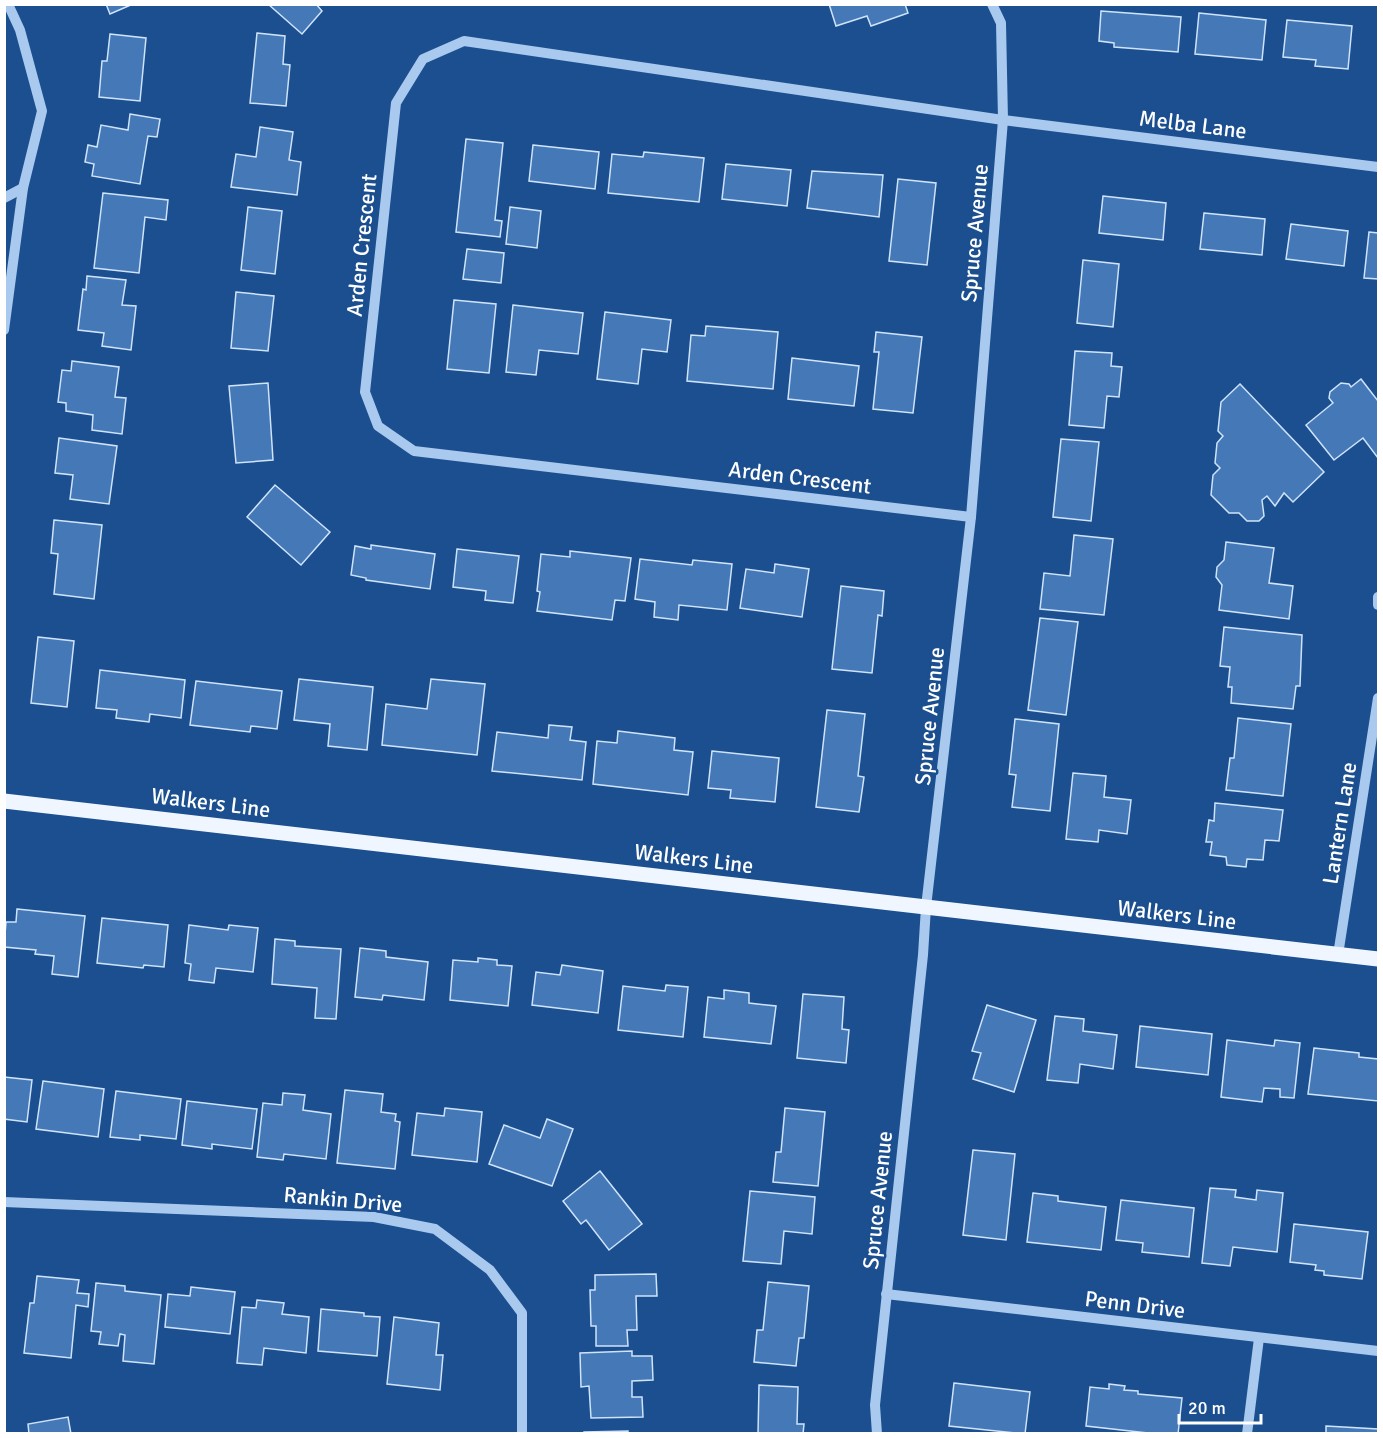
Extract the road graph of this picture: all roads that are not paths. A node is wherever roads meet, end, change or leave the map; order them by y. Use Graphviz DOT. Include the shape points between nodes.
graph roads {
  1 [pos="8,4"];
  2 [pos="992,4"];
  3 [pos="1003,120"];
  4 [pos="1378,167"];
  5 [pos="23,188"];
  6 [pos="4,198"];
  7 [pos="4,330"];
  8 [pos="971,517"];
  9 [pos="1378,597"];
  10 [pos="1378,605"];
  11 [pos="1378,698"];
  12 [pos="4,801"];
  13 [pos="926,907"];
  14 [pos="1338,955"];
  15 [pos="1378,959"];
  16 [pos="4,1202"];
  17 [pos="886,1294"];
  18 [pos="1259,1338"];
  19 [pos="1378,1351"];
  20 [pos="522,1434"];
  21 [pos="877,1434"];
  22 [pos="1247,1434"];
  1 -- 5 [label="street" via="20,30 42,111"];
  2 -- 3 [label="street, Spruce Avenue" via="1001,24"];
  3 -- 4 [label="street, Melba Lane"];
  3 -- 8 [label="street, Spruce Avenue"];
  3 -- 8 [label="street, Arden Crescent" via="464,41 423,59 396,103 365,392 378,426 414,452"];
  5 -- 6 [label="street"];
  5 -- 7 [label="street"];
  8 -- 13 [label="street, Spruce Avenue"];
  9 -- 10 [label="street"];
  11 -- 14 [label="street, Lantern Lane"];
  12 -- 13 [label="main road, Walkers Line"];
  13 -- 14 [label="main road, Walkers Line"];
  13 -- 17 [label="street, Spruce Avenue"];
  14 -- 15 [label="main road, Walkers Line"];
  16 -- 20 [label="street, Rankin Drive" via="374,1217 435,1229 490,1270 522,1313"];
  17 -- 18 [label="street, Penn Drive"];
  17 -- 21 [label="street, Spruce Avenue"];
  18 -- 19 [label="street, Penn Drive"];
  18 -- 22 [label="street"];
}
